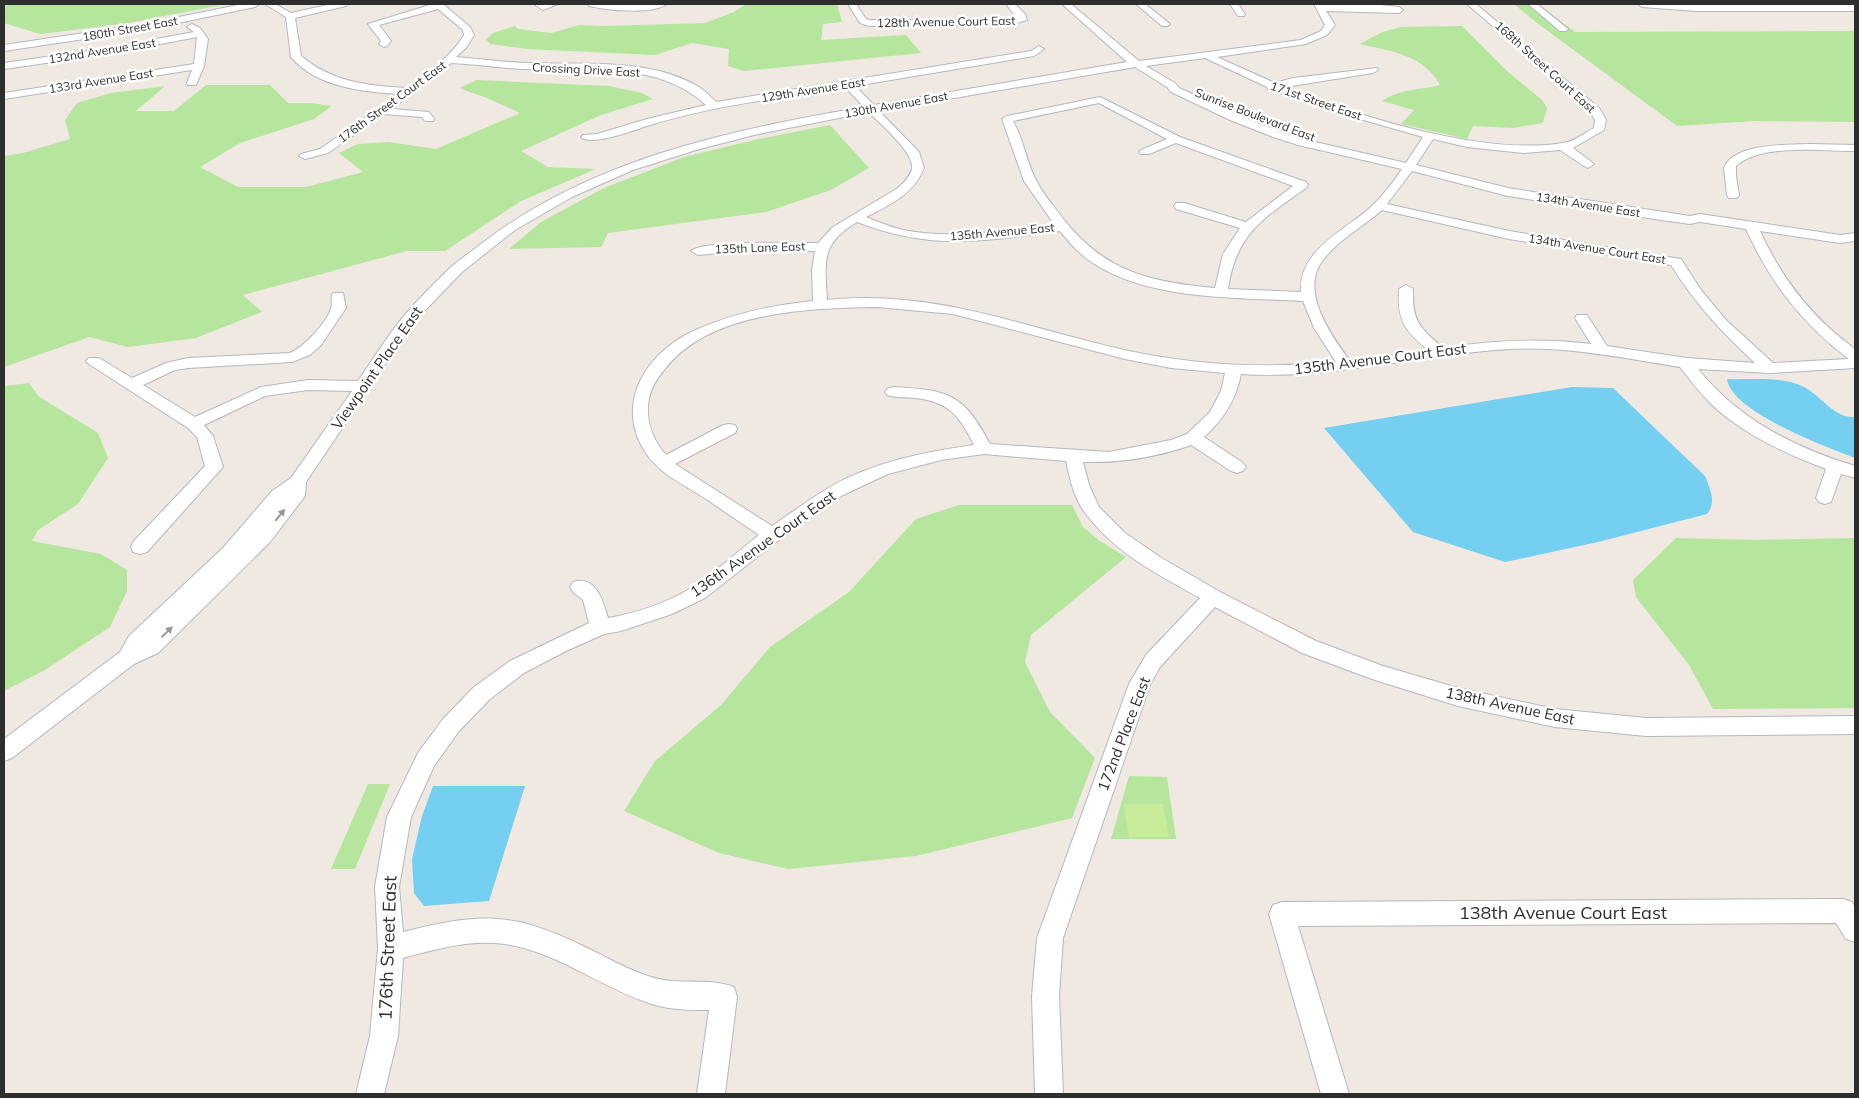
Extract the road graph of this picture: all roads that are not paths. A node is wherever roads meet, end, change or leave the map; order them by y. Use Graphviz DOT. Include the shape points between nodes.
graph roads {
  1 [pos="255,4"];
  2 [pos="268,4"];
  3 [pos="343,4"];
  4 [pos="554,4"];
  5 [pos="592,4"];
  6 [pos="661,4"];
  7 [pos="852,4"];
  8 [pos="1010,4"];
  9 [pos="1066,4"];
  10 [pos="1140,4"];
  11 [pos="1234,4"];
  12 [pos="1471,4"];
  13 [pos="1532,4"];
  14 [pos="1642,4"];
  15 [pos="439,5"];
  16 [pos="540,5"];
  17 [pos="1320,6"];
  18 [pos="1701,6"];
  19 [pos="1855,8"];
  20 [pos="1399,10"];
  21 [pos="1241,14"];
  22 [pos="290,16"];
  23 [pos="183,20"];
  24 [pos="1165,24"];
  25 [pos="1563,29"];
  26 [pos="200,34"];
  27 [pos="384,44"];
  28 [pos="4,48"];
  29 [pos="1039,49"];
  30 [pos="1206,55"];
  31 [pos="449,60"];
  32 [pos="1135,64"];
  33 [pos="4,66"];
  34 [pos="199,66"];
  35 [pos="1374,70"];
  36 [pos="192,83"];
  37 [pos="848,84"];
  38 [pos="1272,87"];
  39 [pos="407,91"];
  40 [pos="4,96"];
  41 [pos="714,106"];
  42 [pos="872,109"];
  43 [pos="381,111"];
  44 [pos="429,119"];
  45 [pos="1430,135"];
  46 [pos="587,137"];
  47 [pos="1176,139"];
  48 [pos="1564,147"];
  49 [pos="1855,148"];
  50 [pos="1145,152"];
  51 [pos="305,156"];
  52 [pos="1588,164"];
  53 [pos="1409,168"];
  54 [pos="1733,195"];
  55 [pos="1180,206"];
  56 [pos="1379,206"];
  57 [pos="857,218"];
  58 [pos="1750,225"];
  59 [pos="1063,226"];
  60 [pos="1248,226"];
  61 [pos="1855,237"];
  62 [pos="1840,239"];
  63 [pos="487,242"];
  64 [pos="1855,245"];
  65 [pos="822,247"];
  66 [pos="698,251"];
  67 [pos="1406,289"];
  68 [pos="1221,291"];
  69 [pos="338,296"];
  70 [pos="1309,297"];
  71 [pos="820,306"];
  72 [pos="1582,318"];
  73 [pos="1601,349"];
  74 [pos="1439,352"];
  75 [pos="1855,356"];
  76 [pos="94,360"];
  77 [pos="1685,362"];
  78 [pos="1855,362"];
  79 [pos="1346,366"];
  80 [pos="1770,368"];
  81 [pos="1234,369"];
  82 [pos="133,384"];
  83 [pos="364,386"];
  84 [pos="893,392"];
  85 [pos="194,424"];
  86 [pos="729,429"];
  87 [pos="1193,438"];
  88 [pos="984,450"];
  89 [pos="1073,456"];
  90 [pos="664,463"];
  91 [pos="1835,466"];
  92 [pos="1236,467"];
  93 [pos="1855,472"];
  94 [pos="1825,498"];
  95 [pos="772,535"];
  96 [pos="140,547"];
  97 [pos="580,587"];
  98 [pos="1213,597"];
  99 [pos="600,627"];
  100 [pos="451,725"];
  101 [pos="1855,725"];
  102 [pos="4,751"];
  103 [pos="1282,914"];
  104 [pos="1849,920"];
  105 [pos="391,948"];
  106 [pos="370,1094"];
  107 [pos="711,1094"];
  108 [pos="1049,1094"];
  109 [pos="1335,1094"];
  1 -- 23 [label="street, 180th Street East"];
  2 -- 22 [label="street"];
  3 -- 22 [label="street"];
  4 -- 16 [label="street"];
  5 -- 6 [label="street" via="628,8"];
  7 -- 8 [label="street, 128th Avenue Court East" via="863,21 870,23 1022,20"];
  9 -- 32 [label="street, Sunrise Boulevard East"];
  10 -- 24 [label="street"];
  11 -- 21 [label="street"];
  12 -- 48 [label="street, 168th Street Court East" via="1598,114 1601,126 1598,130 1586,139"];
  13 -- 25 [label="street"];
  14 -- 18 [label="street"];
  15 -- 27 [label="street" via="373,24 385,38"];
  15 -- 31 [label="street, 176th Street Court East" via="467,29 469,35 464,46"];
  17 -- 20 [label="street"];
  17 -- 30 [label="street, 130th Avenue East" via="1330,25 1324,33 1303,42"];
  18 -- 19 [label="street"];
  22 -- 39 [label="street" via="296,57 310,70 329,79 361,87"];
  23 -- 26 [label="street"];
  23 -- 28 [label="street, 180th Street East"];
  26 -- 33 [label="street, 132nd Avenue East"];
  26 -- 34 [label="street" via="203,39"];
  29 -- 37 [label="street, 129th Avenue East" via="1034,53"];
  30 -- 32 [label="street, 130th Avenue East"];
  30 -- 38 [label="street, 171st Street East"];
  31 -- 39 [label="street, 176th Street Court East"];
  31 -- 41 [label="street, Crossing Drive East" via="640,71 678,81 707,98"];
  32 -- 42 [label="street, 130th Avenue East"];
  32 -- 53 [label="street, Sunrise Boulevard East" via="1175,90 1253,124 1321,147"];
  34 -- 36 [label="street"];
  34 -- 40 [label="street, 133rd Avenue East"];
  35 -- 38 [label="street"];
  37 -- 41 [label="street, 129th Avenue East"];
  37 -- 42 [label="street"];
  38 -- 45 [label="street, 171st Street East" via="1340,111"];
  39 -- 43 [label="street, 176th Street Court East"];
  41 -- 46 [label="street, 129th Avenue East" via="598,137"];
  42 -- 57 [label="street" via="914,154 918,168 911,182 898,194"];
  42 -- 63 [label="street, 130th Avenue East" via="731,136 673,151 568,193"];
  43 -- 44 [label="street" via="425,114"];
  43 -- 51 [label="street, 176th Street Court East" via="324,150"];
  45 -- 48 [label="street" via="1497,148"];
  45 -- 53 [label="street"];
  47 -- 50 [label="street"];
  47 -- 59 [label="street" via="1100,100 1007,119 1016,134 1017,149 1027,176"];
  47 -- 60 [label="street" via="1302,185"];
  48 -- 52 [label="street"];
  49 -- 54 [label="street" via="1785,148 1748,153 1732,163 1729,171"];
  53 -- 56 [label="street"];
  53 -- 58 [label="street, 134th Avenue East" via="1508,192"];
  55 -- 60 [label="street"];
  56 -- 70 [label="street" via="1318,257 1310,269"];
  56 -- 80 [label="street, 134th Avenue Court East" via="1509,235 1676,262 1695,292 1721,323"];
  57 -- 59 [label="street, 135th Avenue East" via="905,234 928,237 994,235"];
  57 -- 65 [label="street" via="842,227"];
  58 -- 62 [label="street, 134th Avenue East"];
  58 -- 75 [label="street" via="1764,256 1791,297 1820,329"];
  59 -- 68 [label="street, 135th Avenue East" via="1085,252 1120,273 1165,285"];
  60 -- 68 [label="street" via="1231,247 1222,270"];
  61 -- 62 [label="street, 134th Avenue East"];
  62 -- 64 [label="street, 134th Avenue East"];
  63 -- 83 [label="street, Viewpoint Place East" via="425,298"];
  65 -- 66 [label="street, 135th Lane East" via="741,246"];
  65 -- 71 [label="street"];
  67 -- 74 [label="street" via="1404,311 1408,320"];
  68 -- 70 [label="street, 135th Avenue East"];
  69 -- 82 [label="street" via="339,308 316,342 304,352 292,357 180,364"];
  70 -- 79 [label="street" via="1322,332"];
  71 -- 81 [label="street, 135th Avenue Court East" via="908,304 954,310 1110,351"];
  71 -- 90 [label="street, 135th Avenue Court East" via="784,308 710,328 682,342 663,358 645,385 638,406 647,443"];
  72 -- 73 [label="street"];
  73 -- 74 [label="street, 135th Avenue Court East" via="1538,344 1494,345"];
  73 -- 77 [label="street, 135th Avenue Court East"];
  74 -- 79 [label="street, 135th Avenue Court East"];
  76 -- 82 [label="street"];
  77 -- 80 [label="street, 135th Avenue Court East" via="1734,368"];
  77 -- 91 [label="street" via="1706,390 1729,411 1775,440"];
  78 -- 80 [label="street, 135th Avenue Court East"];
  79 -- 81 [label="street, 135th Avenue Court East" via="1294,370"];
  81 -- 87 [label="street" via="1222,408 1212,422"];
  82 -- 85 [label="street"];
  83 -- 85 [label="street" via="308,385 261,392"];
  83 -- 102 [label="street, Viewpoint Place East" via="298,482 296,496 263,537 214,587 151,648 127,658"];
  84 -- 88 [label="street" via="949,399 971,423"];
  85 -- 96 [label="street" via="205,436 214,467"];
  86 -- 90 [label="street"];
  87 -- 89 [label="street, 136th Avenue Court East" via="1174,445 1109,457"];
  87 -- 92 [label="street"];
  88 -- 89 [label="street, 136th Avenue Court East"];
  88 -- 95 [label="street, 136th Avenue Court East" via="941,455 882,470 837,492"];
  89 -- 98 [label="street" via="1080,485 1092,510 1118,538"];
  90 -- 95 [label="street, 135th Avenue Court East"];
  91 -- 93 [label="street"];
  91 -- 94 [label="street"];
  95 -- 99 [label="street, 136th Avenue Court East" via="698,593 664,609"];
  97 -- 99 [label="street" via="592,596"];
  98 -- 101 [label="street, 138th Avenue East" via="1309,647 1379,673 1458,697 1555,718 1646,727"];
  98 -- 108 [label="street, 172nd Place East" via="1153,661 1140,684 1050,938 1045,975"];
  99 -- 100 [label="street, 136th Avenue Court East" via="517,667 482,693"];
  100 -- 105 [label="street, 176th Street East" via="426,760 399,817 387,887"];
  103 -- 104 [label="street, 138th Avenue Court East"];
  103 -- 109 [label="street"];
  105 -- 106 [label="street, 176th Street East" via="384,1036"];
  105 -- 107 [label="street" via="464,930 504,931 538,940 652,991 724,997"];
}
